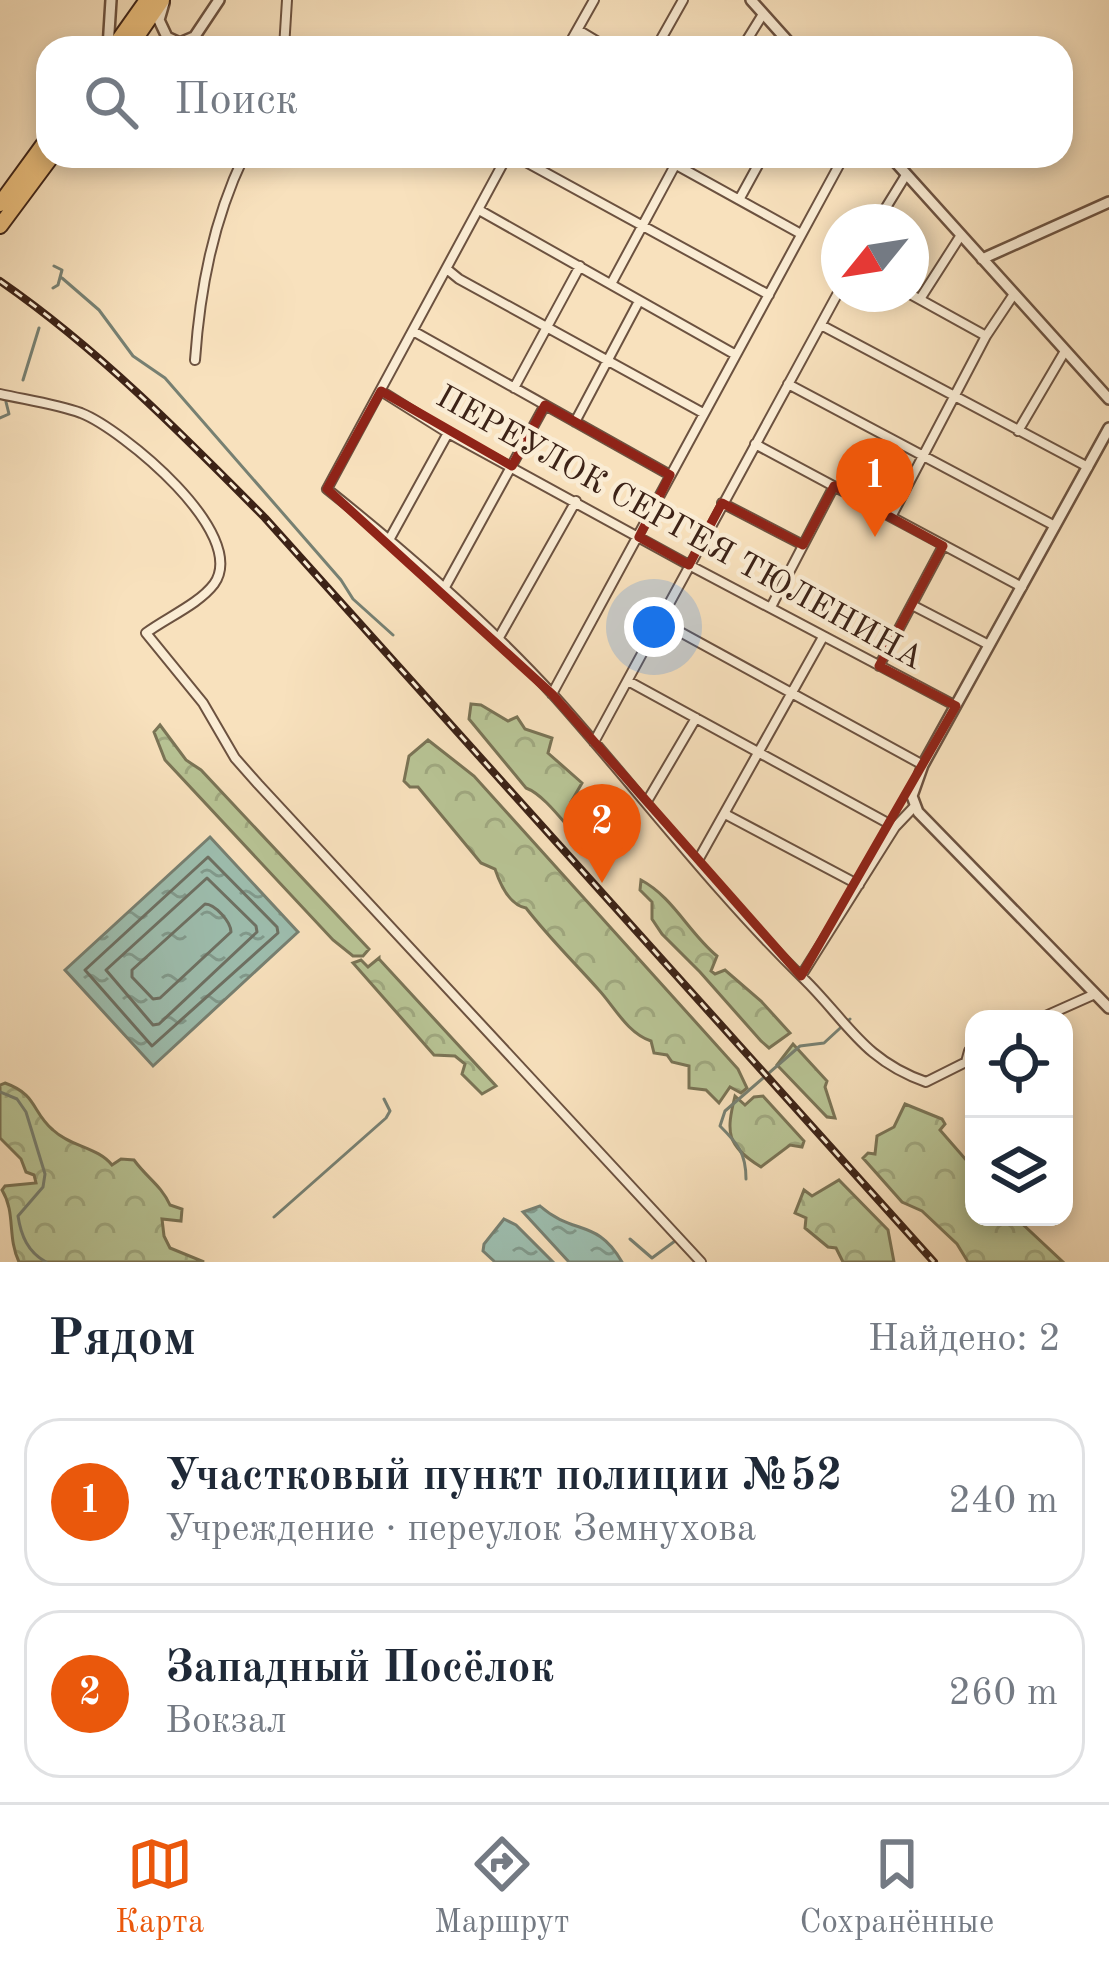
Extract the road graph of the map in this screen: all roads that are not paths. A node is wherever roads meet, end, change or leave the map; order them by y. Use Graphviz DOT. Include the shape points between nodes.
graph roads {
  1 [pos="112,0"];
  2 [pos="147,0"];
  3 [pos="164,0"];
  4 [pos="219,0"];
  5 [pos="286,0"];
  6 [pos="594,0"];
  7 [pos="682,0"];
  8 [pos="751,0"];
  9 [pos="763,14"];
  10 [pos="578,30"];
  11 [pos="110,36"];
  12 [pos="119,36"];
  13 [pos="138,36"];
  14 [pos="168,36"];
  15 [pos="195,36"];
  16 [pos="284,36"];
  17 [pos="574,36"];
  18 [pos="588,36"];
  19 [pos="662,36"];
  20 [pos="749,36"];
  21 [pos="783,36"];
  22 [pos="36,154"];
  23 [pos="43,168"];
  24 [pos="238,168"];
  25 [pos="504,168"];
  26 [pos="534,168"];
  27 [pos="674,168"];
  28 [pos="691,168"];
  29 [pos="756,168"];
  30 [pos="837,168"];
  31 [pos="900,168"];
  32 [pos="906,175"];
  33 [pos="740,198"];
  34 [pos="1109,202"];
  35 [pos="0,204"];
  36 [pos="888,204"];
  37 [pos="479,210"];
  38 [pos="646,225"];
  39 [pos="0,226"];
  40 [pos="801,234"];
  41 [pos="961,235"];
  42 [pos="982,259"];
  43 [pos="580,266"];
  44 [pos="448,269"];
  45 [pos="611,284"];
  46 [pos="929,285"];
  47 [pos="1014,294"];
  48 [pos="769,295"];
  49 [pos="638,303"];
  50 [pos="929,304"];
  51 [pos="828,312"];
  52 [pos="821,325"];
  53 [pos="548,328"];
  54 [pos="413,331"];
  55 [pos="986,336"];
  56 [pos="1065,351"];
  57 [pos="736,355"];
  58 [pos="195,360"];
  59 [pos="608,362"];
  60 [pos="788,384"];
  61 [pos="514,388"];
  62 [pos="381,391"];
  63 [pos="0,394"];
  64 [pos="954,397"];
  65 [pos="1109,398"];
  66 [pos="545,405"];
  67 [pos="703,413"];
  68 [pos="575,422"];
  69 [pos="1109,428"];
  70 [pos="1018,431"];
  71 [pos="448,433"];
  72 [pos="755,444"];
  73 [pos="922,456"];
  74 [pos="512,466"];
  75 [pos="1088,467"];
  76 [pos="670,475"];
  77 [pos="834,486"];
  78 [pos="576,501"];
  79 [pos="722,503"];
  80 [pos="891,517"];
  81 [pos="1055,526"];
  82 [pos="639,537"];
  83 [pos="389,540"];
  84 [pos="803,545"];
  85 [pos="944,546"];
  86 [pos="689,565"];
  87 [pos="1022,586"];
  88 [pos="445,588"];
  89 [pos="912,605"];
  90 [pos="771,607"];
  91 [pos="660,621"];
  92 [pos="823,637"];
  93 [pos="497,642"];
  94 [pos="989,645"];
  95 [pos="879,667"];
  96 [pos="628,681"];
  97 [pos="792,693"];
  98 [pos="552,694"];
  99 [pos="956,706"];
  100 [pos="696,718"];
  101 [pos="594,742"];
  102 [pos="760,753"];
  103 [pos="923,765"];
  104 [pos="913,801"];
  105 [pos="646,803"];
  106 [pos="725,814"];
  107 [pos="895,827"];
  108 [pos="697,862"];
  109 [pos="859,885"];
  110 [pos="801,976"];
  111 [pos="1109,988"];
  112 [pos="1095,994"];
  113 [pos="1109,1008"];
  114 [pos="1059,1010"];
  115 [pos="965,1062"];
  116 [pos="701,1262"];
  1 -- 11 [label="street"];
  2 -- 12 [label="highway"];
  3 -- 13 [label="highway"];
  3 -- 14 [label="street" via="159,20"];
  4 -- 15 [label="street"];
  5 -- 16 [label="street"];
  6 -- 10 [label="street"];
  7 -- 19 [label="street"];
  8 -- 9 [label="street"];
  9 -- 20 [label="street"];
  9 -- 21 [label="street"];
  10 -- 17 [label="street"];
  10 -- 18 [label="street"];
  22 -- 35 [label="highway"];
  23 -- 39 [label="highway"];
  24 -- 58 [label="street" via="213,236"];
  25 -- 37 [label="street"];
  26 -- 38 [label="street"];
  27 -- 38 [label="street"];
  28 -- 33 [label="street"];
  29 -- 33 [label="street"];
  30 -- 40 [label="street"];
  31 -- 32 [label="street"];
  32 -- 36 [label="street"];
  32 -- 41 [label="street"];
  33 -- 40 [label="street"];
  34 -- 42 [label="street"];
  37 -- 43 [label="street"];
  37 -- 44 [label="street"];
  38 -- 45 [label="street"];
  38 -- 48 [label="street"];
  40 -- 48 [label="street"];
  41 -- 42 [label="street"];
  41 -- 46 [label="street"];
  42 -- 47 [label="street"];
  43 -- 45 [label="street"];
  43 -- 53 [label="street"];
  44 -- 53 [label="street"];
  44 -- 54 [label="street"];
  45 -- 49 [label="street"];
  47 -- 55 [label="street"];
  47 -- 56 [label="street"];
  48 -- 57 [label="street"];
  49 -- 57 [label="street"];
  49 -- 59 [label="street"];
  50 -- 55 [label="street"];
  51 -- 52 [label="street"];
  52 -- 60 [label="street"];
  52 -- 64 [label="street"];
  53 -- 59 [label="street"];
  53 -- 61 [label="street"];
  54 -- 61 [label="street"];
  54 -- 62 [label="street"];
  55 -- 64 [label="street"];
  56 -- 65 [label="street"];
  56 -- 70 [label="street"];
  57 -- 67 [label="street"];
  59 -- 67 [label="street"];
  59 -- 68 [label="street"];
  60 -- 72 [label="street"];
  60 -- 73 [label="street"];
  61 -- 66 [label="street"];
  62 -- 71 [label="street, ПЕРЕУЛОК СЕРГЕЯ ТЮЛЕНИНА"];
  62 -- 83 [label="street" via="327,489"];
  63 -- 116 [label="street" via="84,414 197,508 220,566 214,584 146,633 258,784"];
  64 -- 70 [label="street"];
  64 -- 73 [label="street"];
  66 -- 68 [label="street"];
  66 -- 74 [label="street"];
  67 -- 76 [label="street"];
  68 -- 76 [label="street"];
  69 -- 75 [label="street"];
  70 -- 75 [label="street"];
  71 -- 74 [label="street, ПЕРЕУЛОК СЕРГЕЯ ТЮЛЕНИНА"];
  71 -- 83 [label="street"];
  72 -- 77 [label="street"];
  72 -- 79 [label="street"];
  73 -- 80 [label="street"];
  73 -- 81 [label="street"];
  74 -- 78 [label="street, ПЕРЕУЛОК СЕРГЕЯ ТЮЛЕНИНА"];
  74 -- 88 [label="street"];
  75 -- 81 [label="street"];
  76 -- 82 [label="street"];
  77 -- 80 [label="street"];
  77 -- 84 [label="street"];
  78 -- 82 [label="street, ПЕРЕУЛОК СЕРГЕЯ ТЮЛЕНИНА"];
  78 -- 93 [label="street"];
  79 -- 84 [label="street"];
  79 -- 86 [label="street"];
  80 -- 85 [label="street"];
  81 -- 87 [label="street"];
  82 -- 86 [label="street, ПЕРЕУЛОК СЕРГЕЯ ТЮЛЕНИНА"];
  82 -- 98 [label="street"];
  83 -- 88 [label="street"];
  84 -- 90 [label="street"];
  85 -- 87 [label="street"];
  85 -- 89 [label="street"];
  86 -- 90 [label="street, ПЕРЕУЛОК СЕРГЕЯ ТЮЛЕНИНА"];
  86 -- 91 [label="street"];
  87 -- 94 [label="street"];
  88 -- 93 [label="street"];
  89 -- 94 [label="street"];
  89 -- 95 [label="street"];
  90 -- 92 [label="street, ПЕРЕУЛОК СЕРГЕЯ ТЮЛЕНИНА"];
  91 -- 96 [label="street"];
  91 -- 97 [label="street"];
  92 -- 95 [label="street, ПЕРЕУЛОК СЕРГЕЯ ТЮЛЕНИНА"];
  92 -- 97 [label="street"];
  93 -- 98 [label="street"];
  94 -- 99 [label="street"];
  95 -- 99 [label="street, ПЕРЕУЛОК СЕРГЕЯ ТЮЛЕНИНА"];
  96 -- 100 [label="street"];
  96 -- 101 [label="street"];
  97 -- 102 [label="street"];
  97 -- 103 [label="street"];
  98 -- 101 [label="street"];
  99 -- 103 [label="street"];
  100 -- 102 [label="street"];
  100 -- 105 [label="street"];
  101 -- 105 [label="street"];
  102 -- 106 [label="street"];
  102 -- 107 [label="street"];
  103 -- 104 [label="street"];
  104 -- 107 [label="street"];
  104 -- 112 [label="street"];
  105 -- 108 [label="street"];
  106 -- 108 [label="street"];
  106 -- 109 [label="street"];
  107 -- 109 [label="street"];
  108 -- 110 [label="street"];
  109 -- 110 [label="street"];
  110 -- 115 [label="street" via="863,1048 894,1066 926,1082"];
  111 -- 112 [label="street"];
  112 -- 113 [label="street"];
  112 -- 114 [label="street"];
}
